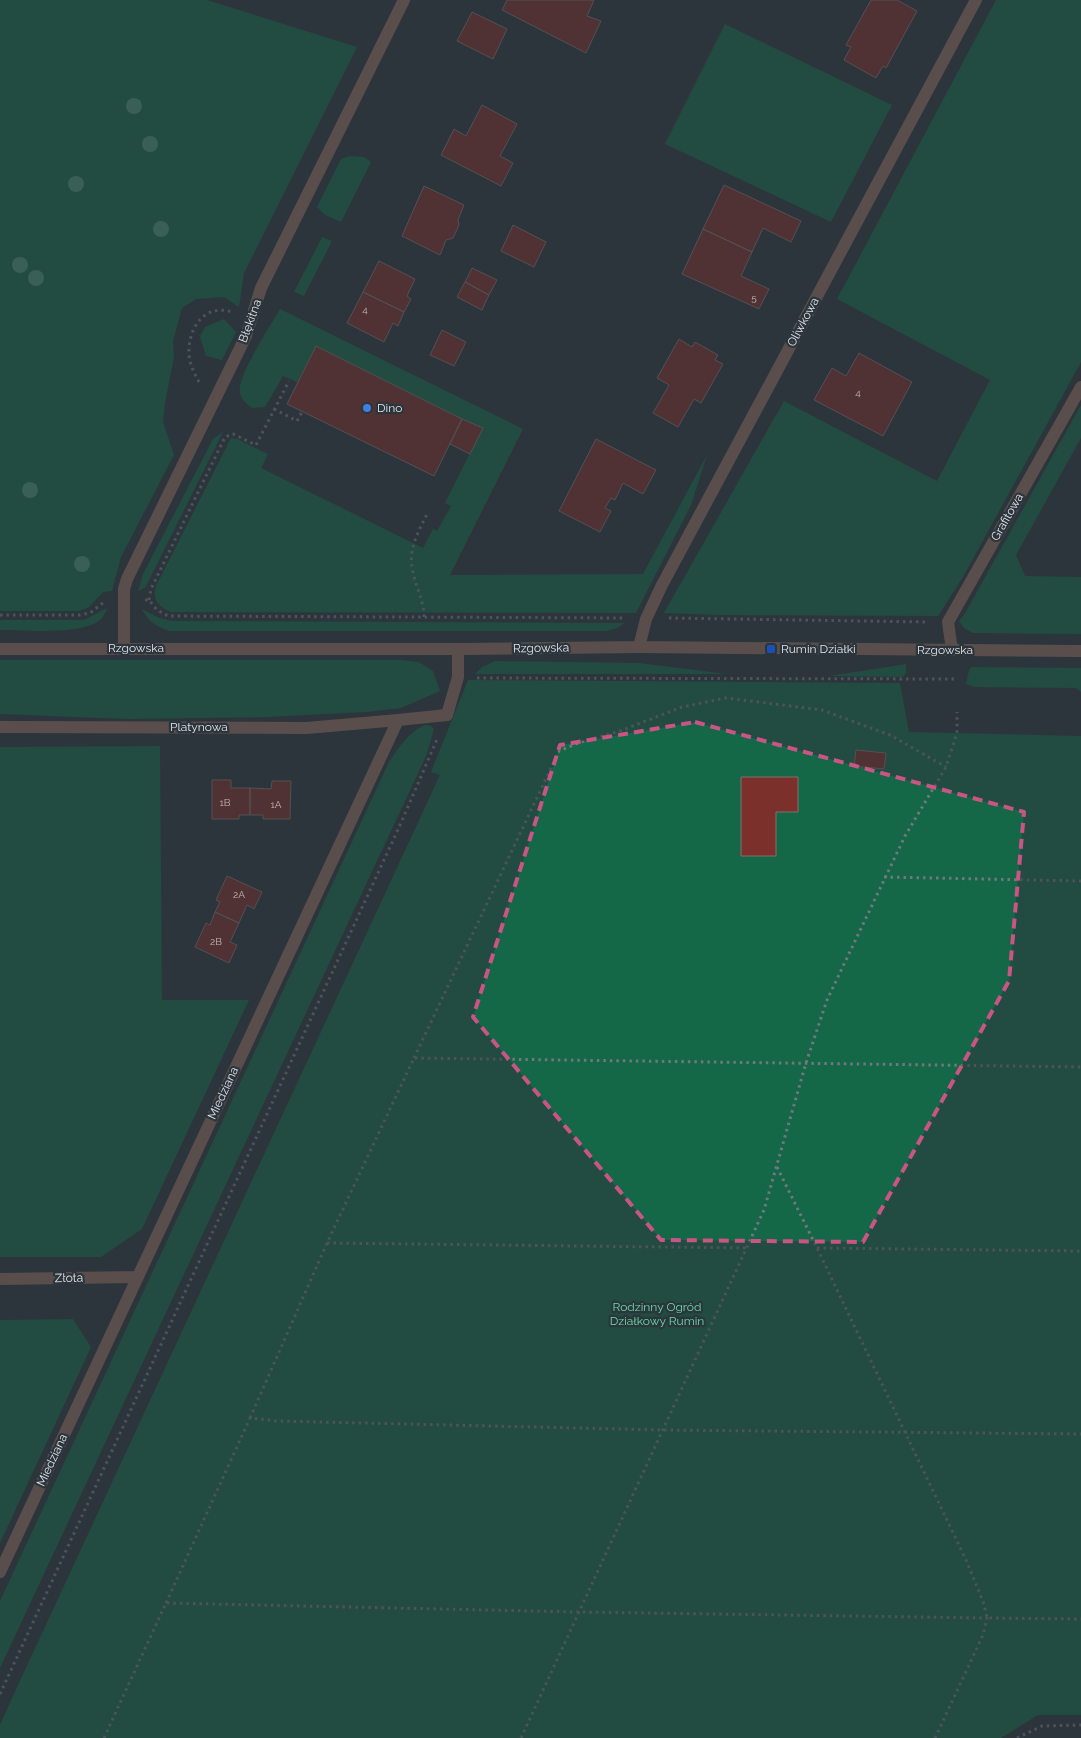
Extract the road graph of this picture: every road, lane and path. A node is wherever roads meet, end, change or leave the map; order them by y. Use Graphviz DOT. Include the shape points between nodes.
graph roads {
  1 [pos="404,0"];
  2 [pos="976,0"];
  3 [pos="246,336"];
  4 [pos="289,381"];
  5 [pos="1081,387"];
  6 [pos="213,405"];
  7 [pos="274,409"];
  8 [pos="302,412"];
  9 [pos="428,512"];
  10 [pos="124,600"];
  11 [pos="149,600"];
  12 [pos="0,615"];
  13 [pos="424,617"];
  14 [pos="646,619"];
  15 [pos="948,622"];
  16 [pos="639,647"];
  17 [pos="0,648"];
  18 [pos="124,648"];
  19 [pos="458,650"];
  20 [pos="952,650"];
  21 [pos="1081,651"];
  22 [pos="458,677"];
  23 [pos="954,679"];
  24 [pos="957,712"];
  25 [pos="447,715"];
  26 [pos="398,720"];
  27 [pos="0,727"];
  28 [pos="946,767"];
  29 [pos="884,877"];
  30 [pos="1081,881"];
  31 [pos="414,1058"];
  32 [pos="806,1063"];
  33 [pos="1081,1067"];
  34 [pos="776,1166"];
  35 [pos="327,1244"];
  36 [pos="748,1248"];
  37 [pos="817,1248"];
  38 [pos="1081,1251"];
  39 [pos="137,1277"];
  40 [pos="0,1280"];
  41 [pos="250,1418"];
  42 [pos="663,1430"];
  43 [pos="905,1432"];
  44 [pos="1081,1434"];
  45 [pos="0,1572"];
  46 [pos="166,1603"];
  47 [pos="578,1612"];
  48 [pos="987,1618"];
  49 [pos="1081,1619"];
  50 [pos="0,1694"];
  51 [pos="1081,1725"];
  52 [pos="104,1738"];
  53 [pos="521,1738"];
  54 [pos="935,1738"];
  55 [pos="1017,1738"];
  1 -- 3 [label="street, Błękitna" via="261,288"];
  2 -- 14 [label="street, Oliwkowa"];
  3 -- 6 [label="street, Błękitna"];
  3 -- 6 [label="path" via="240,315 224,310 208,313 197,321 191,332 188,354 193,372"];
  4 -- 7 [label="path"];
  5 -- 15 [label="street, Grafitowa"];
  6 -- 10 [label="street, Błękitna" via="126,579"];
  7 -- 8 [label="path" via="297,421"];
  7 -- 11 [label="path" via="256,445 233,434 225,437 151,589"];
  9 -- 13 [label="path" via="413,543 412,555"];
  10 -- 11 [label="path"];
  10 -- 12 [label="path" via="104,602 90,613 79,615"];
  10 -- 18 [label="street, Błękitna"];
  11 -- 13 [label="path" via="156,610 168,616"];
  13 -- 14 [label="path"];
  14 -- 15 [label="path"];
  14 -- 16 [label="street, Oliwkowa"];
  15 -- 20 [label="street"];
  16 -- 19 [label="street, Rzgowska"];
  16 -- 20 [label="street, Rzgowska"];
  17 -- 18 [label="street, Rzgowska"];
  18 -- 19 [label="street, Rzgowska"];
  19 -- 22 [label="street"];
  20 -- 21 [label="street, Rzgowska"];
  22 -- 23 [label="path"];
  22 -- 25 [label="street"];
  24 -- 28 [label="path" via="957,734"];
  25 -- 26 [label="street"];
  25 -- 50 [label="path" via="413,796"];
  26 -- 27 [label="street, Platynowa" via="307,728"];
  26 -- 39 [label="street, Miedziana"];
  28 -- 29 [label="path"];
  28 -- 31 [label="path" via="890,735 822,710 726,698 682,707 620,732 559,751"];
  29 -- 30 [label="path"];
  29 -- 32 [label="path" via="827,1000"];
  31 -- 32 [label="path"];
  31 -- 35 [label="path"];
  32 -- 33 [label="path"];
  32 -- 34 [label="path"];
  34 -- 36 [label="path" via="764,1210"];
  34 -- 37 [label="path"];
  35 -- 36 [label="path"];
  35 -- 41 [label="path"];
  36 -- 42 [label="path"];
  37 -- 38 [label="path"];
  37 -- 43 [label="path"];
  39 -- 40 [label="street, Złota"];
  39 -- 45 [label="street, Miedziana"];
  41 -- 42 [label="path"];
  41 -- 46 [label="path"];
  42 -- 43 [label="path"];
  42 -- 47 [label="path"];
  43 -- 44 [label="path"];
  43 -- 48 [label="path" via="968,1562"];
  46 -- 47 [label="path"];
  46 -- 52 [label="path"];
  47 -- 48 [label="path"];
  47 -- 53 [label="path"];
  48 -- 49 [label="path"];
  48 -- 54 [label="path" via="983,1635"];
  51 -- 55 [label="path" via="1042,1726"];
}
